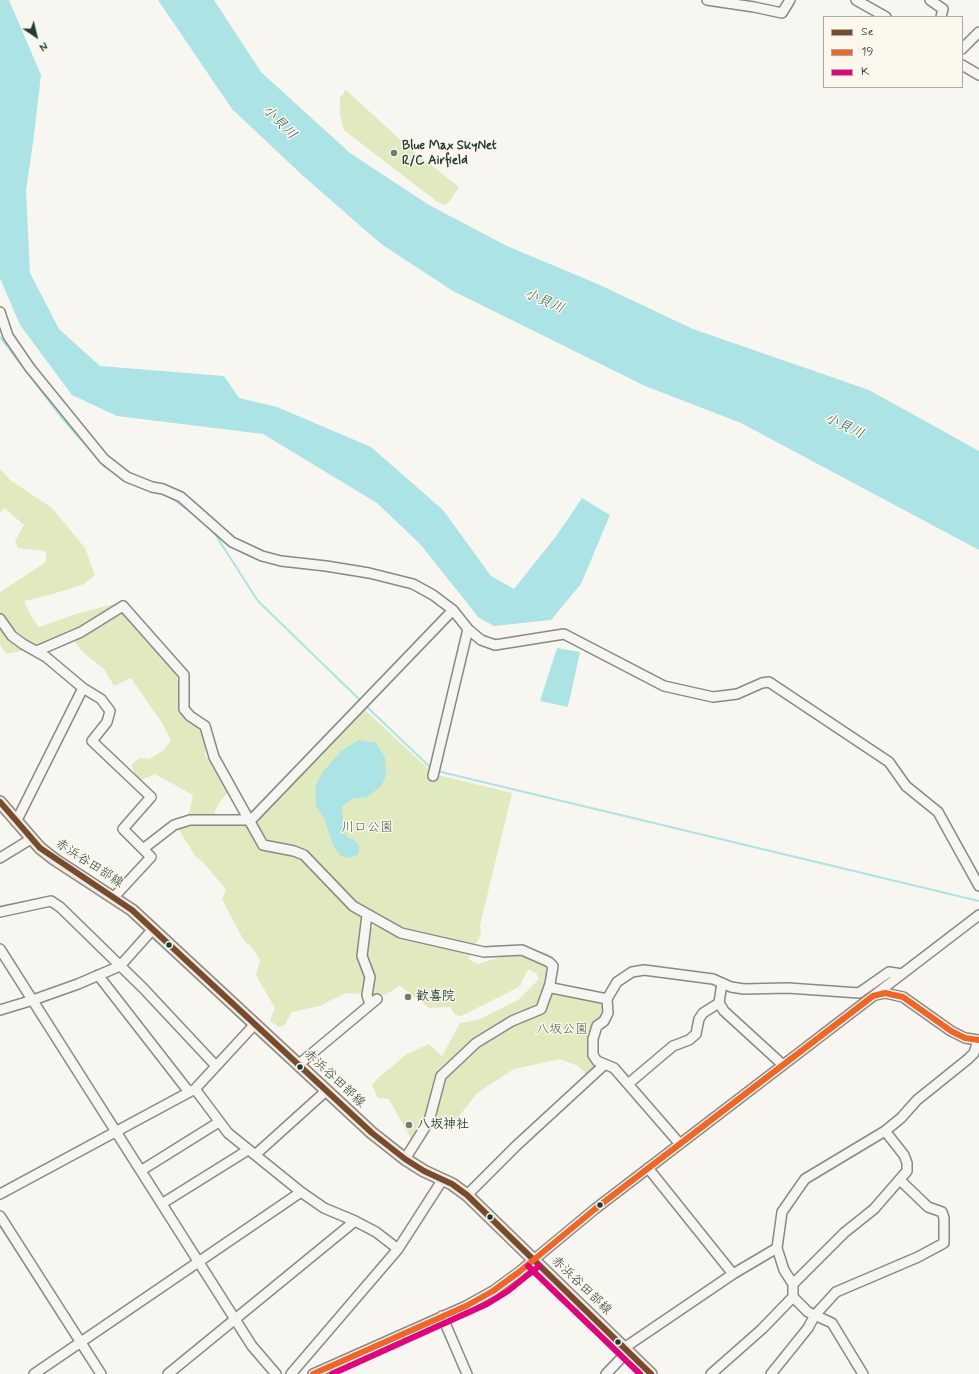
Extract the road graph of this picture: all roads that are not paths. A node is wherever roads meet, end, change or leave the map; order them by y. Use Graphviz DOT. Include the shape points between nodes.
graph roads {
  1 [pos="707,0"];
  2 [pos="790,0"];
  3 [pos="856,0"];
  4 [pos="930,0"];
  5 [pos="884,16"];
  6 [pos="941,16"];
  7 [pos="979,32"];
  8 [pos="963,48"];
  9 [pos="963,66"];
  10 [pos="979,75"];
  11 [pos="0,312"];
  12 [pos="453,610"];
  13 [pos="0,619"];
  14 [pos="468,629"];
  15 [pos="37,651"];
  16 [pos="83,688"];
  17 [pos="433,776"];
  18 [pos="2,807"];
  19 [pos="249,820"];
  20 [pos="16,822"];
  21 [pos="30,838"];
  22 [pos="143,849"];
  23 [pos="0,858"];
  24 [pos="979,886"];
  25 [pos="114,897"];
  26 [pos="0,912"];
  27 [pos="367,915"];
  28 [pos="979,915"];
  29 [pos="153,929"];
  30 [pos="0,949"];
  31 [pos="120,966"];
  32 [pos="902,974"];
  33 [pos="98,975"];
  34 [pos="722,983"];
  35 [pos="550,984"];
  36 [pos="873,996"];
  37 [pos="607,999"];
  38 [pos="33,1000"];
  39 [pos="719,1003"];
  40 [pos="0,1010"];
  41 [pos="255,1024"];
  42 [pos="979,1040"];
  43 [pos="298,1065"];
  44 [pos="604,1065"];
  45 [pos="783,1065"];
  46 [pos="216,1066"];
  47 [pos="628,1084"];
  48 [pos="192,1090"];
  49 [pos="326,1091"];
  50 [pos="219,1122"];
  51 [pos="885,1131"];
  52 [pos="117,1132"];
  53 [pos="680,1144"];
  54 [pos="252,1153"];
  55 [pos="405,1159"];
  56 [pos="648,1168"];
  57 [pos="142,1170"];
  58 [pos="443,1179"];
  59 [pos="900,1180"];
  60 [pos="301,1192"];
  61 [pos="0,1194"];
  62 [pos="467,1195"];
  63 [pos="163,1203"];
  64 [pos="0,1216"];
  65 [pos="355,1220"];
  66 [pos="777,1248"];
  67 [pos="398,1249"];
  68 [pos="534,1260"];
  69 [pos="198,1262"];
  70 [pos="733,1274"];
  71 [pos="793,1284"];
  72 [pos="792,1297"];
  73 [pos="815,1315"];
  74 [pos="442,1316"];
  75 [pos="235,1318"];
  76 [pos="81,1342"];
  77 [pos="626,1350"];
  78 [pos="34,1374"];
  79 [pos="101,1374"];
  80 [pos="168,1374"];
  81 [pos="276,1374"];
  82 [pos="290,1374"];
  83 [pos="313,1374"];
  84 [pos="467,1374"];
  85 [pos="606,1374"];
  86 [pos="651,1374"];
  87 [pos="711,1374"];
  88 [pos="770,1374"];
  89 [pos="863,1374"];
  1 -- 2 [label="street" via="782,13"];
  3 -- 5 [label="street"];
  4 -- 6 [label="street" via="943,8"];
  7 -- 8 [label="street"];
  9 -- 10 [label="street"];
  11 -- 12 [label="street" via="8,336 30,368 104,459 126,477 152,487 163,488 181,498 232,542 262,556 369,573 413,584"];
  12 -- 14 [label="street"];
  12 -- 19 [label="street" via="252,820"];
  13 -- 15 [label="street" via="12,636"];
  14 -- 17 [label="street"];
  14 -- 24 [label="street" via="481,640 494,646 564,634 664,686 714,697 737,694 769,682 889,762 906,786 938,812"];
  15 -- 16 [label="street"];
  15 -- 19 [label="street" via="81,632 122,606 184,675 184,709 204,726 214,758"];
  16 -- 20 [label="street"];
  16 -- 22 [label="street" via="101,699 110,710 107,722 92,740 151,797 123,829"];
  18 -- 20 [label="main road, 赤浜谷田部線"];
  19 -- 22 [label="street" via="190,820 174,825"];
  19 -- 27 [label="street" via="263,845 294,850 304,855 353,906"];
  20 -- 21 [label="main road, 赤浜谷田部線"];
  21 -- 23 [label="street"];
  21 -- 25 [label="main road, 赤浜谷田部線" via="54,859"];
  22 -- 25 [label="street" via="151,857"];
  25 -- 29 [label="main road, 赤浜谷田部線"];
  26 -- 31 [label="street" via="51,902 60,907"];
  27 -- 35 [label="street" via="401,933 474,950 522,950 553,966"];
  27 -- 43 [label="street" via="362,956 370,977 367,995 374,1002"];
  28 -- 32 [label="street"];
  29 -- 31 [label="street"];
  29 -- 41 [label="main road, 赤浜谷田部線"];
  30 -- 38 [label="street"];
  31 -- 33 [label="street"];
  31 -- 46 [label="street"];
  32 -- 34 [label="street" via="889,972 858,993 788,988 744,989"];
  32 -- 36 [label="street"];
  33 -- 38 [label="street"];
  33 -- 48 [label="street"];
  34 -- 37 [label="street" via="694,975 663,974 644,970 632,972 617,982"];
  34 -- 39 [label="street"];
  35 -- 37 [label="street" via="552,988"];
  35 -- 55 [label="street" via="541,1008 512,1021 476,1043 440,1076 429,1121"];
  36 -- 42 [label="street" via="884,993 903,997 951,1031 965,1038"];
  36 -- 45 [label="street"];
  37 -- 44 [label="street" via="608,1013 604,1021 597,1026 593,1047 593,1055"];
  38 -- 40 [label="street"];
  38 -- 52 [label="street"];
  39 -- 45 [label="street" via="733,1021"];
  39 -- 47 [label="street" via="703,1013 696,1034 689,1040 673,1046"];
  41 -- 43 [label="main road, 赤浜谷田部線"];
  41 -- 46 [label="street"];
  42 -- 51 [label="street" via="968,1059 917,1100"];
  43 -- 49 [label="main road, 赤浜谷田部線"];
  44 -- 47 [label="street" via="614,1068"];
  44 -- 62 [label="street"];
  45 -- 53 [label="street"];
  46 -- 48 [label="street"];
  47 -- 53 [label="street"];
  48 -- 50 [label="street"];
  48 -- 52 [label="street"];
  49 -- 54 [label="street"];
  49 -- 55 [label="main road, 赤浜谷田部線"];
  50 -- 54 [label="street"];
  50 -- 57 [label="street"];
  51 -- 59 [label="street" via="904,1155 907,1164 907,1171"];
  51 -- 66 [label="street" via="805,1179 782,1212"];
  52 -- 57 [label="street"];
  52 -- 61 [label="street"];
  53 -- 56 [label="street"];
  54 -- 60 [label="street"];
  54 -- 63 [label="street"];
  55 -- 58 [label="main road, 赤浜谷田部線"];
  56 -- 68 [label="street"];
  56 -- 70 [label="street"];
  57 -- 63 [label="street"];
  58 -- 62 [label="main road, 赤浜谷田部線"];
  58 -- 67 [label="street"];
  59 -- 71 [label="street" via="874,1209 844,1233"];
  59 -- 73 [label="street" via="928,1207 942,1212 944,1243 918,1257 836,1292"];
  60 -- 65 [label="street" via="324,1208"];
  60 -- 69 [label="street"];
  62 -- 68 [label="main road, 赤浜谷田部線"];
  63 -- 69 [label="street"];
  64 -- 76 [label="street"];
  65 -- 67 [label="street"];
  65 -- 75 [label="street"];
  66 -- 70 [label="street"];
  66 -- 71 [label="street" via="784,1270"];
  67 -- 82 [label="street"];
  68 -- 74 [label="street" via="493,1292"];
  68 -- 77 [label="main road, 赤浜谷田部線"];
  69 -- 75 [label="street"];
  69 -- 76 [label="street"];
  70 -- 77 [label="street"];
  71 -- 72 [label="street"];
  72 -- 73 [label="street"];
  72 -- 87 [label="street" via="762,1329"];
  73 -- 88 [label="street" via="808,1328"];
  73 -- 89 [label="street" via="832,1323"];
  74 -- 83 [label="street"];
  74 -- 84 [label="street"];
  75 -- 80 [label="street"];
  75 -- 81 [label="street" via="252,1346"];
  76 -- 78 [label="street"];
  76 -- 79 [label="street"];
  77 -- 85 [label="street"];
  77 -- 86 [label="main road, 赤浜谷田部線"];
}
